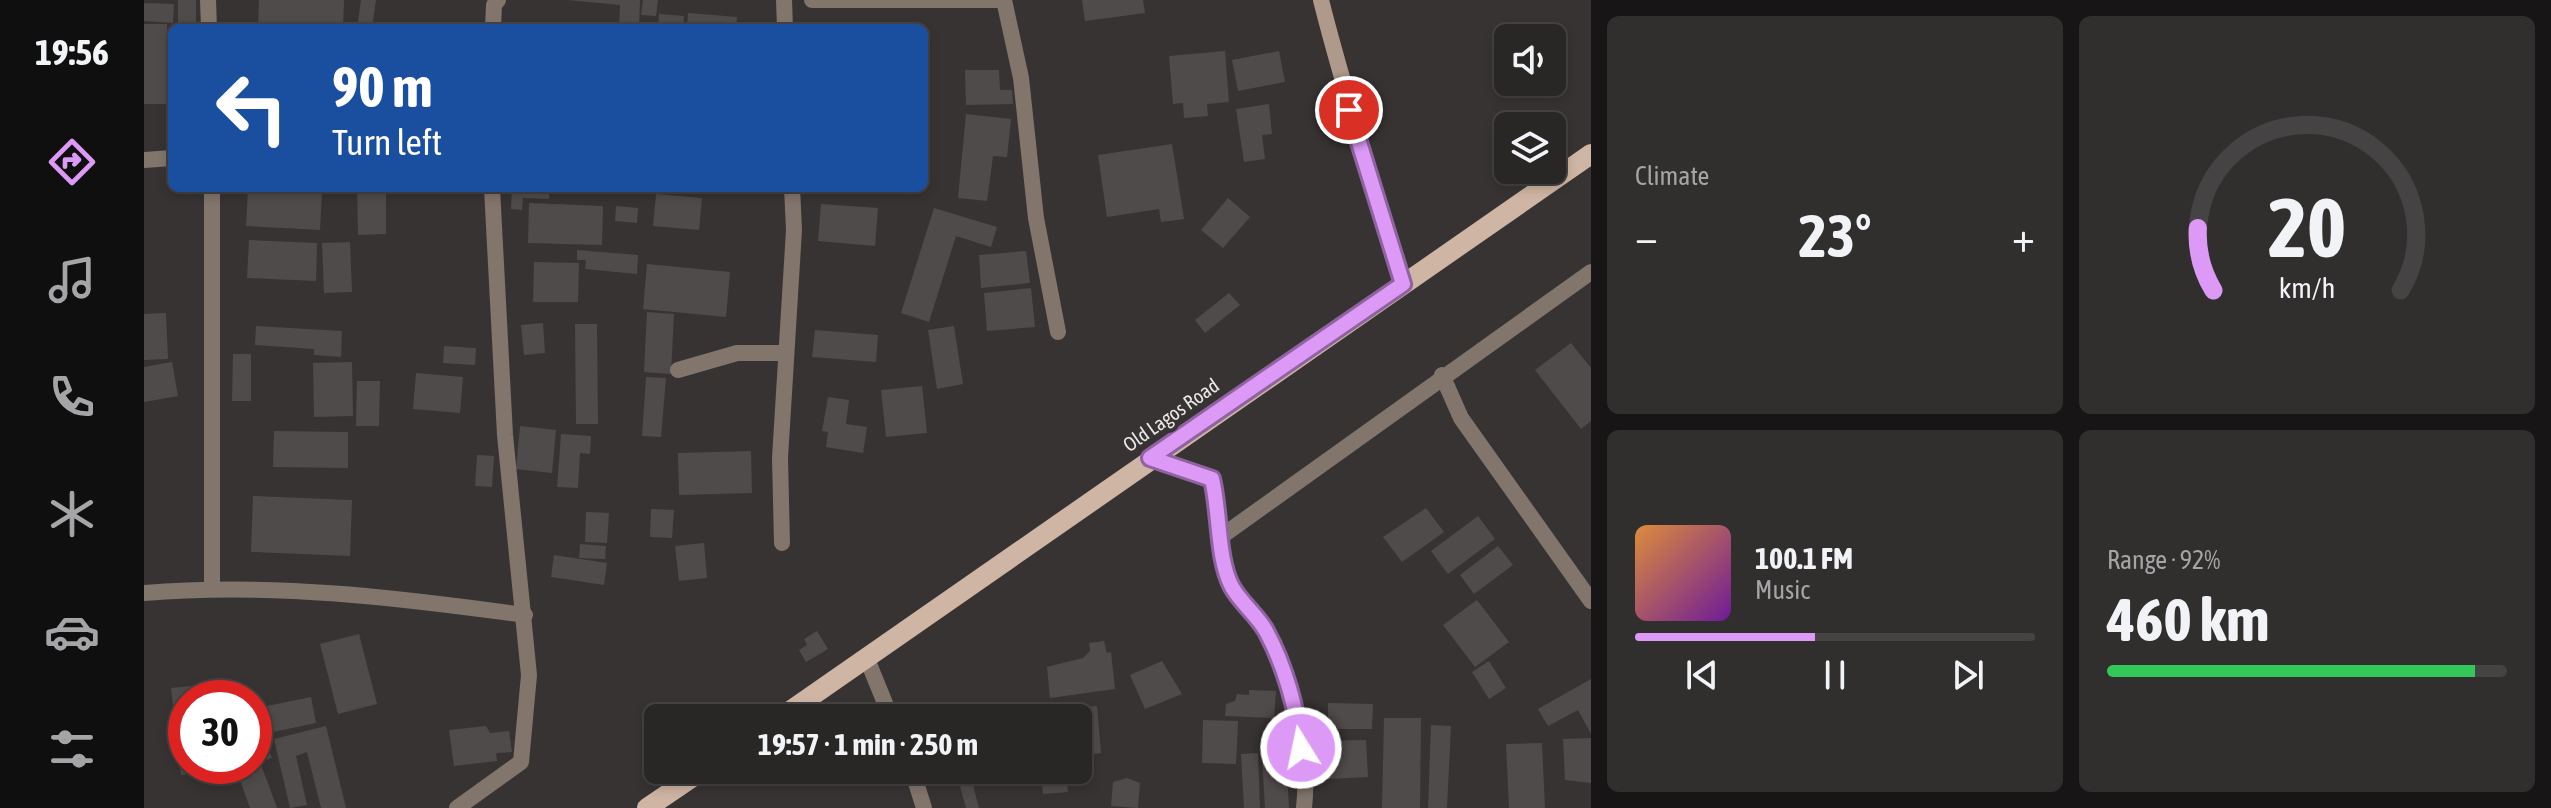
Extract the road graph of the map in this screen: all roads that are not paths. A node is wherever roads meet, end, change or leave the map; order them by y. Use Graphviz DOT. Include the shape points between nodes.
graph roads {
  1 [pos="208,0"];
  2 [pos="784,0"];
  3 [pos="812,0"];
  4 [pos="1004,0"];
  5 [pos="1321,0"];
  6 [pos="494,2"];
  7 [pos="209,24"];
  8 [pos="493,24"];
  9 [pos="785,24"];
  10 [pos="1591,154"];
  11 [pos="168,158"];
  12 [pos="144,160"];
  13 [pos="212,192"];
  14 [pos="492,192"];
  15 [pos="792,192"];
  16 [pos="1591,272"];
  17 [pos="1403,284"];
  18 [pos="1058,332"];
  19 [pos="786,353"];
  20 [pos="678,370"];
  21 [pos="1442,375"];
  22 [pos="1150,458"];
  23 [pos="1222,536"];
  24 [pos="782,543"];
  25 [pos="212,587"];
  26 [pos="144,593"];
  27 [pos="1591,601"];
  28 [pos="525,615"];
  29 [pos="867,659"];
  30 [pos="801,704"];
  31 [pos="885,704"];
  32 [pos="682,784"];
  33 [pos="916,784"];
  34 [pos="457,808"];
  35 [pos="647,808"];
  36 [pos="924,808"];
  37 [pos="1304,808"];
  1 -- 7 [label="street"];
  2 -- 9 [label="street"];
  3 -- 4 [label="street"];
  4 -- 18 [label="street" via="1021,78 1036,218"];
  5 -- 17 [label="street"];
  6 -- 8 [label="street"];
  10 -- 17 [label="main road, Old Lagos Road"];
  11 -- 12 [label="street"];
  13 -- 25 [label="street"];
  14 -- 28 [label="street" via="505,435"];
  15 -- 19 [label="street"];
  16 -- 21 [label="street"];
  17 -- 22 [label="main road, Old Lagos Road"];
  19 -- 20 [label="street" via="737,353"];
  19 -- 24 [label="street"];
  21 -- 23 [label="street"];
  21 -- 27 [label="street" via="1461,418"];
  22 -- 23 [label="street" via="1212,479"];
  22 -- 29 [label="main road, Old Lagos Road"];
  23 -- 37 [label="street" via="1232,587 1265,629 1281,665 1299,725"];
  25 -- 26 [label="street"];
  25 -- 28 [label="street"];
  28 -- 34 [label="street" via="529,675 521,762"];
  29 -- 30 [label="main road, Old Lagos Road"];
  29 -- 31 [label="street"];
  32 -- 35 [label="main road"];
  33 -- 36 [label="street"];
}
